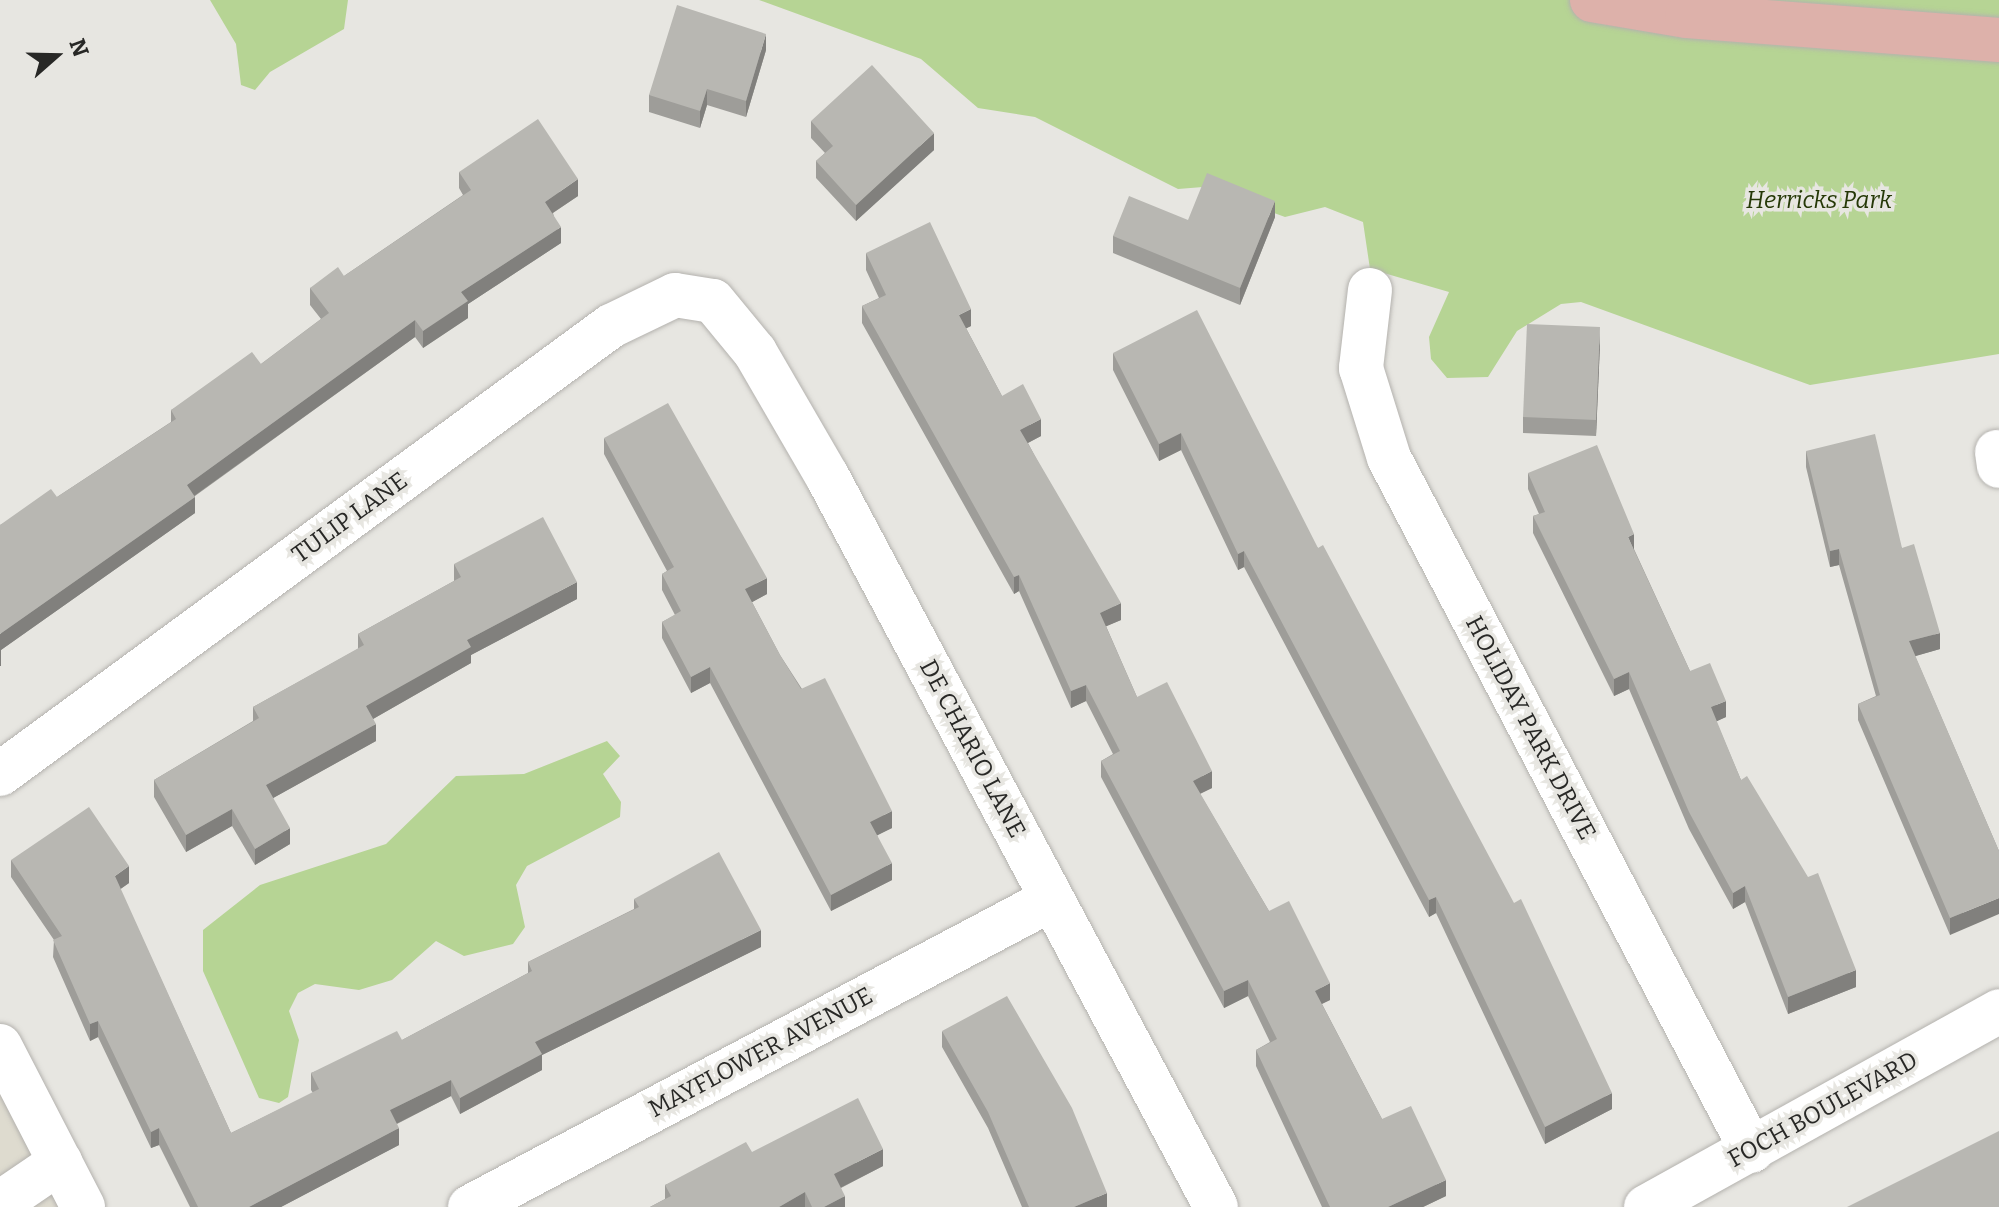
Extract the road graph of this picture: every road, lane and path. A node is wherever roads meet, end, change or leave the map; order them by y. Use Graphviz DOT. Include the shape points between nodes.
graph roads {
  1 [pos="1592,0"];
  2 [pos="1999,40"];
  3 [pos="1370,290"];
  4 [pos="713,301"];
  5 [pos="0,774"];
  6 [pos="1052,899"];
  7 [pos="1999,1011"];
  8 [pos="0,1046"];
  9 [pos="1752,1151"];
  10 [pos="60,1162"];
  11 [pos="0,1203"];
  12 [pos="83,1207"];
  13 [pos="470,1207"];
  14 [pos="1216,1207"];
  15 [pos="1646,1207"];
  1 -- 2 [label="main road" via="1687,16"];
  3 -- 9 [label="street, HOLIDAY PARK DRIVE" via="1361,368 1389,458"];
  4 -- 5 [label="street, TULIP LANE" via="675,295 611,326"];
  4 -- 6 [label="street, DE CHARIO LANE" via="755,352 827,476"];
  6 -- 13 [label="street, MAYFLOWER AVENUE"];
  6 -- 14 [label="street, DE CHARIO LANE"];
  7 -- 9 [label="street, FOCH BOULEVARD"];
  8 -- 10 [label="street"];
  9 -- 15 [label="street, FOCH BOULEVARD"];
  10 -- 11 [label="street"];
  10 -- 12 [label="street"];
}
